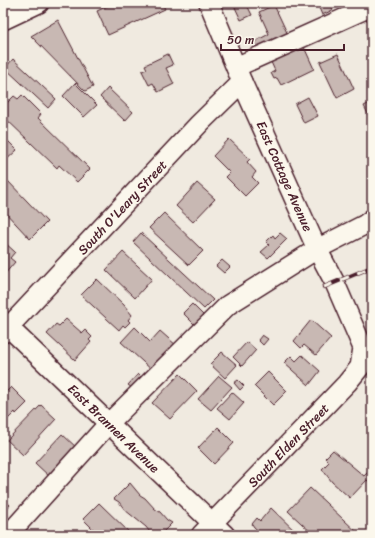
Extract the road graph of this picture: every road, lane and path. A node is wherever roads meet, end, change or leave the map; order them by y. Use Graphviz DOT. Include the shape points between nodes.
graph roads {
  1 [pos="39,3"];
  2 [pos="209,3"];
  3 [pos="372,6"];
  4 [pos="3,20"];
  5 [pos="239,75"];
  6 [pos="372,219"];
  7 [pos="317,249"];
  8 [pos="5,327"];
  9 [pos="363,348"];
  10 [pos="109,424"];
  11 [pos="213,531"];
  12 [pos="8,535"];
  1 -- 4 [label="street"];
  2 -- 5 [label="street, East Cottage Avenue"];
  3 -- 5 [label="street"];
  5 -- 7 [label="street, East Cottage Avenue"];
  5 -- 8 [label="street, South O'Leary Street" via="199,124"];
  6 -- 7 [label="street"];
  7 -- 9 [label="street, East Cottage Avenue"];
  7 -- 10 [label="street" via="228,304"];
  8 -- 10 [label="street, East Brannen Avenue"];
  9 -- 11 [label="street, South Elden Street" via="360,367 347,383"];
  10 -- 11 [label="street, East Brannen Avenue"];
  10 -- 12 [label="street"];
}
